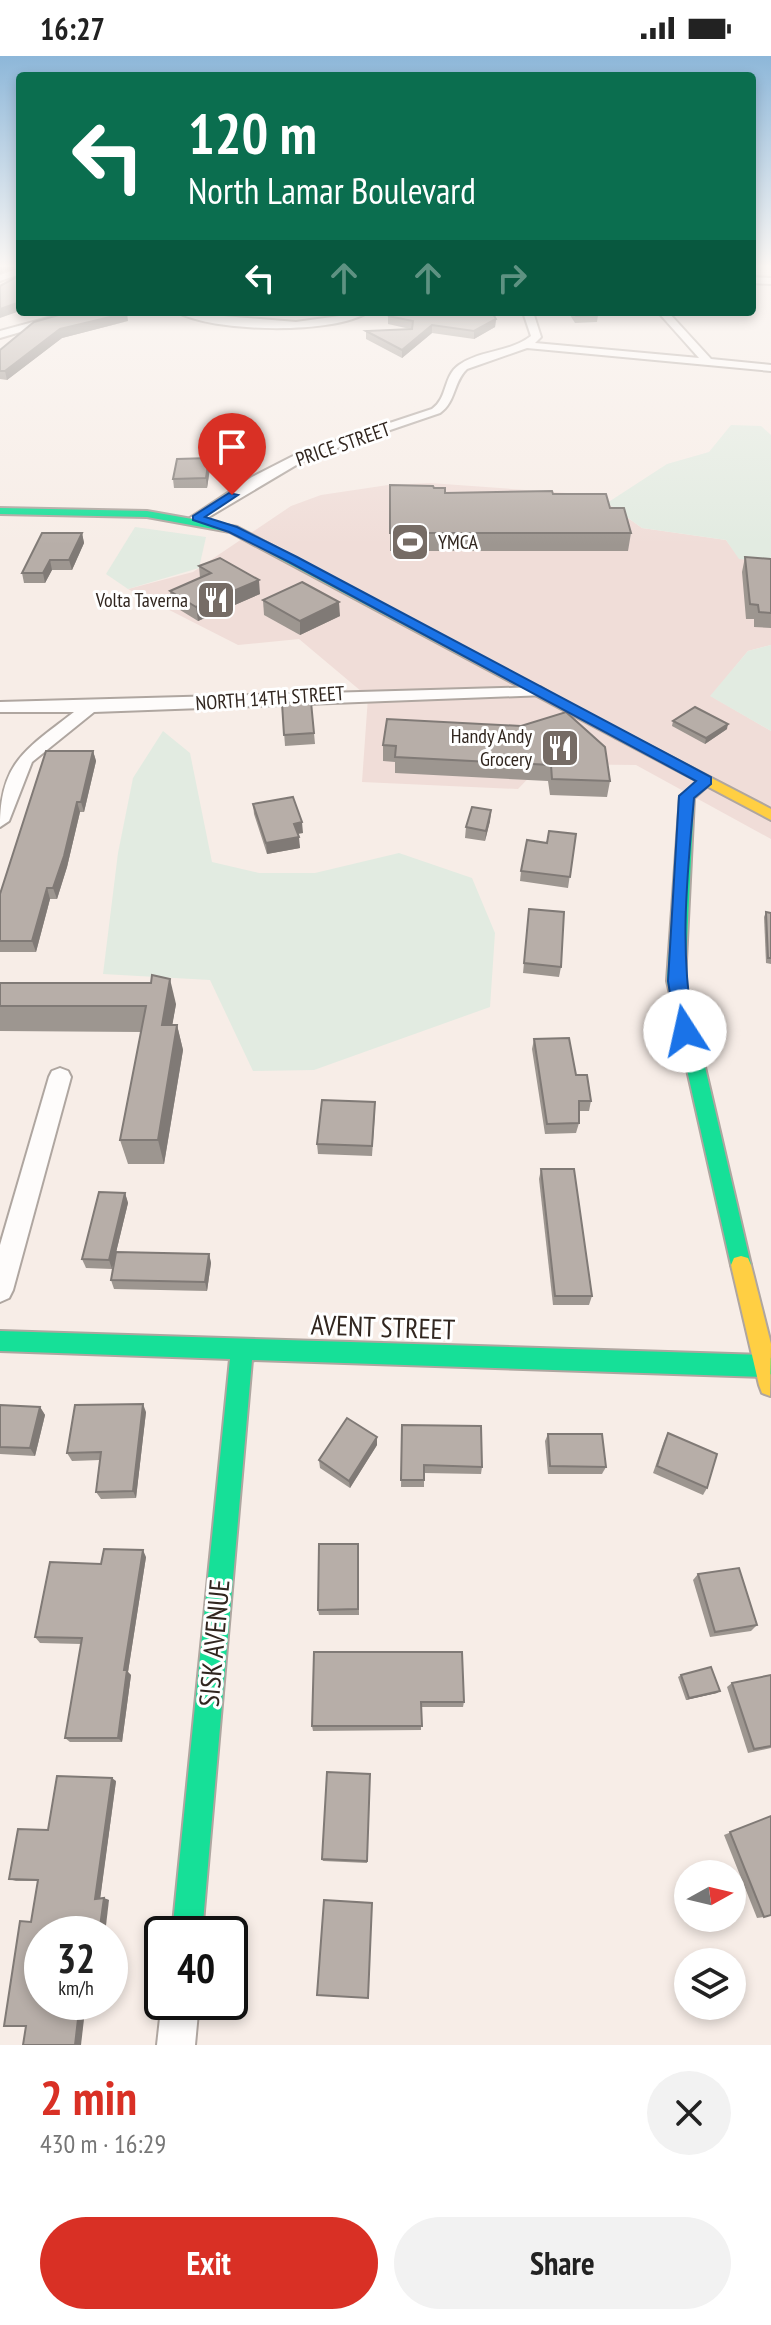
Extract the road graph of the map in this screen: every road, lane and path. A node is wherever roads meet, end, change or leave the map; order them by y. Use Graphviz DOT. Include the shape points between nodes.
graph roads {
  1 [pos="483,360"];
  2 [pos="677,360"];
  3 [pos="706,360"];
  4 [pos="709,363"];
  5 [pos="771,368"];
  6 [pos="0,511"];
  7 [pos="197,518"];
  8 [pos="540,692"];
  9 [pos="0,707"];
  10 [pos="90,707"];
  11 [pos="706,781"];
  12 [pos="771,815"];
  13 [pos="0,821"];
  14 [pos="60,1077"];
  15 [pos="0,1290"];
  16 [pos="0,1341"];
  17 [pos="242,1352"];
  18 [pos="765,1366"];
  19 [pos="771,1387"];
  20 [pos="189,1916"];
  21 [pos="178,2020"];
  22 [pos="176,2045"];
  1 -- 7 [label="street, PRICE STREET" via="461,367 441,409 321,448 275,469"];
  2 -- 4 [label="street"];
  3 -- 4 [label="street"];
  4 -- 5 [label="street"];
  6 -- 7 [label="street"];
  7 -- 8 [label="street" via="233,529"];
  8 -- 10 [label="street, NORTH 14TH STREET" via="373,692"];
  8 -- 11 [label="street"];
  9 -- 10 [label="street, NORTH 14TH STREET"];
  10 -- 13 [label="street" via="24,760"];
  11 -- 12 [label="street"];
  11 -- 18 [label="street" via="687,796 676,981"];
  14 -- 15 [label="street"];
  16 -- 17 [label="street, AVENT STREET"];
  17 -- 18 [label="street, AVENT STREET"];
  17 -- 20 [label="street, SISK AVENUE"];
  18 -- 19 [label="street"];
  21 -- 22 [label="street"];
}
